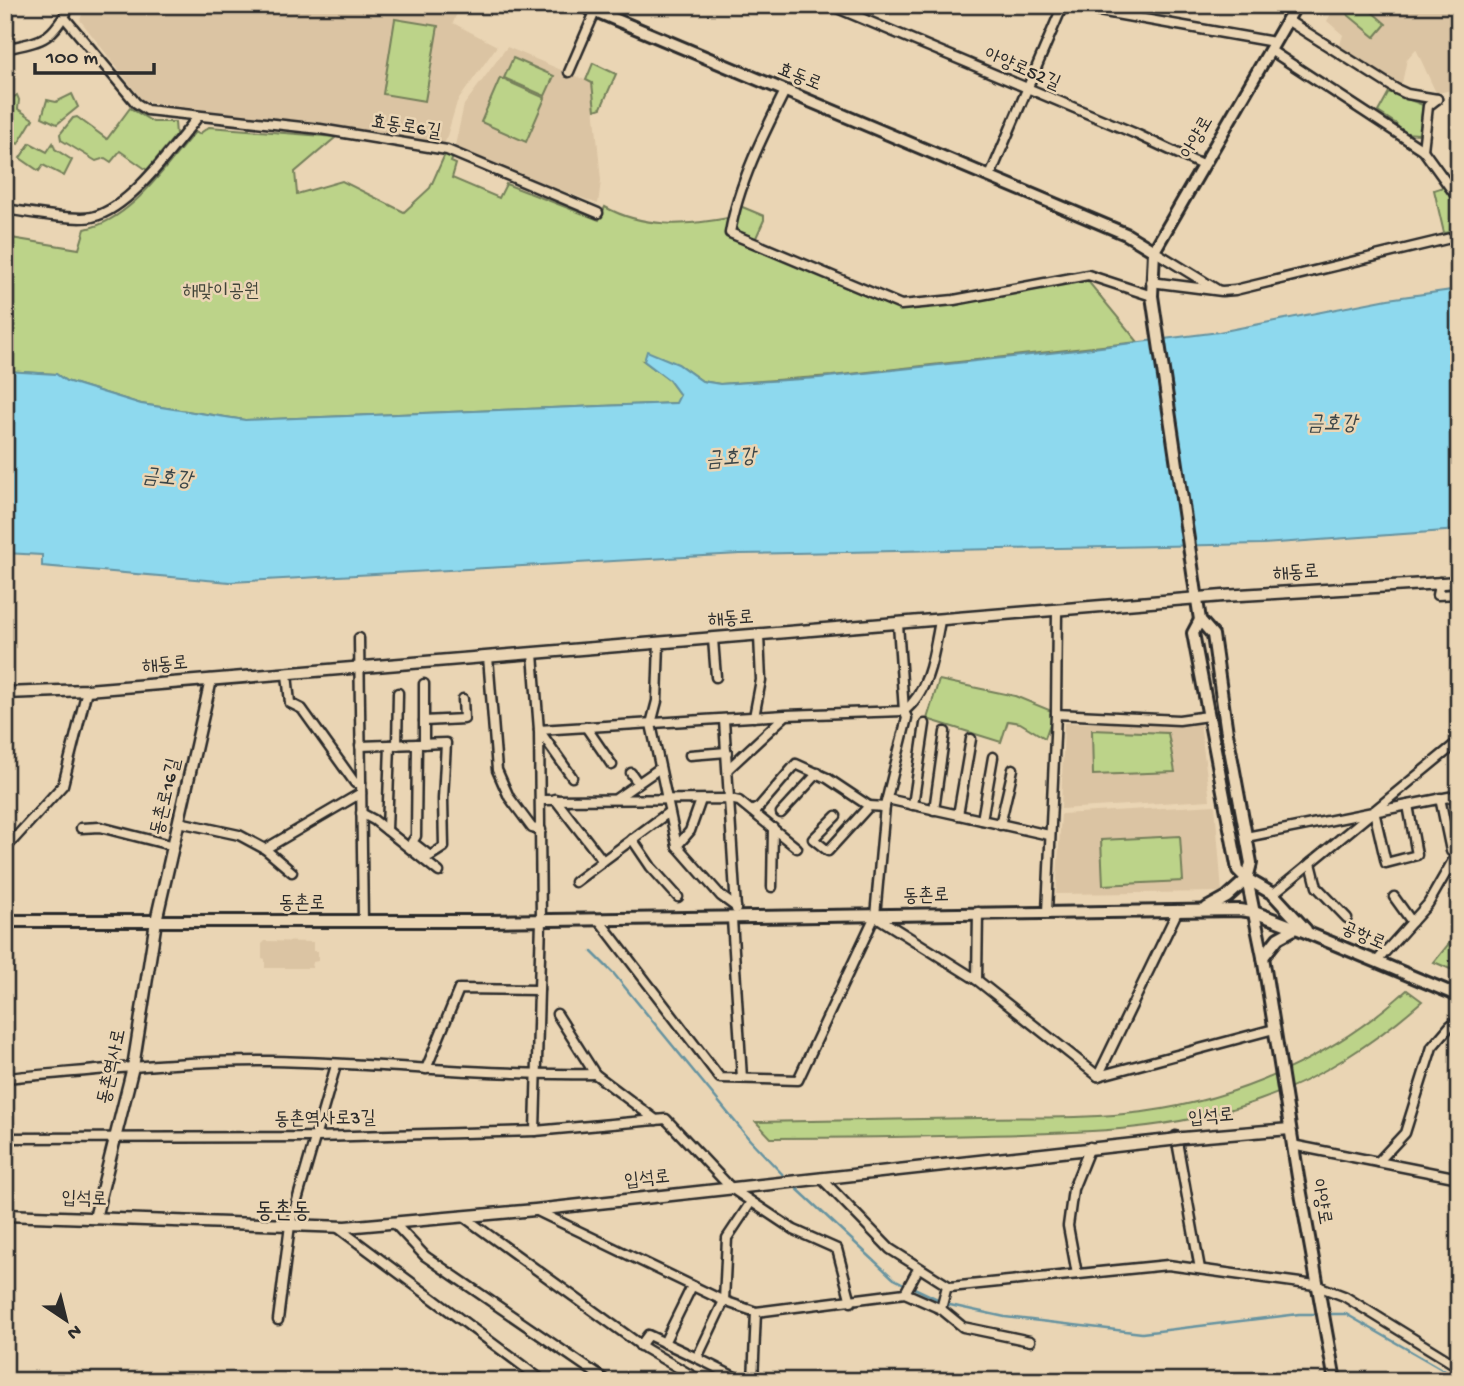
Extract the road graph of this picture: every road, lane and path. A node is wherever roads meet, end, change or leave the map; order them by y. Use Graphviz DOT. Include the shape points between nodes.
graph roads {
  1 [pos="71,5"];
  2 [pos="581,5"];
  3 [pos="830,5"];
  4 [pos="1064,5"];
  5 [pos="1296,5"];
  6 [pos="596,8"];
  7 [pos="64,17"];
  8 [pos="1287,20"];
  9 [pos="1272,46"];
  10 [pos="5,49"];
  11 [pos="569,72"];
  12 [pos="1027,89"];
  13 [pos="785,91"];
  14 [pos="198,117"];
  15 [pos="1423,150"];
  16 [pos="1202,165"];
  17 [pos="990,176"];
  18 [pos="1459,200"];
  19 [pos="5,209"];
  20 [pos="598,213"];
  21 [pos="1459,236"];
  22 [pos="1154,251"];
  23 [pos="1151,282"];
  24 [pos="1219,290"];
  25 [pos="1152,296"];
  26 [pos="1459,582"];
  27 [pos="1440,583"];
  28 [pos="1459,594"];
  29 [pos="1197,600"];
  30 [pos="1057,611"];
  31 [pos="1200,620"];
  32 [pos="940,621"];
  33 [pos="898,624"];
  34 [pos="759,636"];
  35 [pos="359,638"];
  36 [pos="713,639"];
  37 [pos="659,643"];
  38 [pos="533,654"];
  39 [pos="488,657"];
  40 [pos="359,668"];
  41 [pos="287,674"];
  42 [pos="716,677"];
  43 [pos="211,680"];
  44 [pos="424,684"];
  45 [pos="87,690"];
  46 [pos="5,694"];
  47 [pos="398,694"];
  48 [pos="463,699"];
  49 [pos="904,711"];
  50 [pos="785,715"];
  51 [pos="1056,715"];
  52 [pos="1208,716"];
  53 [pos="754,717"];
  54 [pos="723,720"];
  55 [pos="424,721"];
  56 [pos="651,724"];
  57 [pos="925,724"];
  58 [pos="586,727"];
  59 [pos="539,730"];
  60 [pos="945,733"];
  61 [pos="971,740"];
  62 [pos="1459,741"];
  63 [pos="420,744"];
  64 [pos="393,745"];
  65 [pos="360,746"];
  66 [pos="727,752"];
  67 [pos="690,755"];
  68 [pos="993,757"];
  69 [pos="612,765"];
  70 [pos="660,768"];
  71 [pos="728,769"];
  72 [pos="1013,769"];
  73 [pos="631,773"];
  74 [pos="818,774"];
  75 [pos="572,777"];
  76 [pos="638,783"];
  77 [pos="361,788"];
  78 [pos="1459,794"];
  79 [pos="1440,798"];
  80 [pos="555,799"];
  81 [pos="615,799"];
  82 [pos="666,799"];
  83 [pos="730,799"];
  84 [pos="541,800"];
  85 [pos="701,800"];
  86 [pos="886,803"];
  87 [pos="913,805"];
  88 [pos="1408,805"];
  89 [pos="869,806"];
  90 [pos="934,810"];
  91 [pos="752,811"];
  92 [pos="1374,811"];
  93 [pos="669,812"];
  94 [pos="361,813"];
  95 [pos="781,813"];
  96 [pos="958,815"];
  97 [pos="836,816"];
  98 [pos="982,820"];
  99 [pos="179,822"];
  100 [pos="1000,825"];
  101 [pos="81,828"];
  102 [pos="773,828"];
  103 [pos="387,830"];
  104 [pos="541,830"];
  105 [pos="1049,835"];
  106 [pos="1246,837"];
  107 [pos="632,839"];
  108 [pos="677,845"];
  109 [pos="174,846"];
  110 [pos="797,848"];
  111 [pos="5,849"];
  112 [pos="265,849"];
  113 [pos="1455,850"];
  114 [pos="603,861"];
  115 [pos="1311,863"];
  116 [pos="292,872"];
  117 [pos="439,872"];
  118 [pos="1247,878"];
  119 [pos="575,882"];
  120 [pos="772,887"];
  121 [pos="1273,894"];
  122 [pos="678,897"];
  123 [pos="1394,897"];
  124 [pos="1178,910"];
  125 [pos="1204,910"];
  126 [pos="978,912"];
  127 [pos="1047,912"];
  128 [pos="1254,912"];
  129 [pos="735,915"];
  130 [pos="875,916"];
  131 [pos="1347,918"];
  132 [pos="541,920"];
  133 [pos="599,920"];
  134 [pos="5,921"];
  135 [pos="156,921"];
  136 [pos="363,921"];
  137 [pos="1412,922"];
  138 [pos="1296,928"];
  139 [pos="1309,933"];
  140 [pos="1263,957"];
  141 [pos="1377,961"];
  142 [pos="977,979"];
  143 [pos="539,990"];
  144 [pos="1459,996"];
  145 [pos="557,1014"];
  146 [pos="1459,1019"];
  147 [pos="1274,1029"];
  148 [pos="336,1065"];
  149 [pos="133,1067"];
  150 [pos="426,1069"];
  151 [pos="595,1074"];
  152 [pos="536,1075"];
  153 [pos="1098,1076"];
  154 [pos="5,1078"];
  155 [pos="741,1078"];
  156 [pos="656,1120"];
  157 [pos="1290,1129"];
  158 [pos="535,1131"];
  159 [pos="115,1137"];
  160 [pos="316,1137"];
  161 [pos="5,1138"];
  162 [pos="1177,1138"];
  163 [pos="1292,1145"];
  164 [pos="1090,1147"];
  165 [pos="1378,1162"];
  166 [pos="821,1178"];
  167 [pos="1459,1178"];
  168 [pos="731,1188"];
  169 [pos="751,1202"];
  170 [pos="535,1210"];
  171 [pos="5,1215"];
  172 [pos="464,1217"];
  173 [pos="95,1218"];
  174 [pos="394,1223"];
  175 [pos="290,1225"];
  176 [pos="337,1227"];
  177 [pos="918,1269"];
  178 [pos="1200,1269"];
  179 [pos="1077,1274"];
  180 [pos="692,1286"];
  181 [pos="947,1286"];
  182 [pos="1318,1288"];
  183 [pos="905,1293"];
  184 [pos="724,1301"];
  185 [pos="850,1302"];
  186 [pos="941,1309"];
  187 [pos="756,1312"];
  188 [pos="278,1320"];
  189 [pos="1030,1342"];
  190 [pos="664,1343"];
  191 [pos="640,1346"];
  192 [pos="695,1357"];
  193 [pos="1459,1367"];
  194 [pos="543,1381"];
  195 [pos="607,1381"];
  196 [pos="701,1381"];
  197 [pos="744,1381"];
  198 [pos="754,1381"];
  199 [pos="1335,1381"];
  1 -- 7 [label="street"];
  2 -- 6 [label="main road, 효동로"];
  3 -- 12 [label="street, 아양로52길"];
  4 -- 9 [label="street"];
  4 -- 12 [label="street"];
  5 -- 8 [label="main road, 아양로"];
  6 -- 11 [label="street"];
  6 -- 13 [label="main road, 효동로"];
  7 -- 10 [label="street" via="41,41"];
  7 -- 14 [label="street, 효동로6길" via="136,103 147,110"];
  8 -- 9 [label="main road, 아양로"];
  8 -- 15 [label="street" via="1396,89 1437,99 1428,106"];
  9 -- 15 [label="street"];
  9 -- 16 [label="main road, 아양로"];
  12 -- 16 [label="street, 아양로52길"];
  12 -- 17 [label="street"];
  13 -- 17 [label="main road, 효동로"];
  13 -- 25 [label="street" via="746,179 730,233 901,305 1088,275"];
  14 -- 19 [label="street" via="135,191 110,211 90,218"];
  14 -- 20 [label="street, 효동로6길" via="447,150"];
  15 -- 18 [label="street"];
  16 -- 22 [label="main road, 아양로"];
  17 -- 22 [label="main road, 효동로" via="1126,234"];
  21 -- 24 [label="street" via="1235,290"];
  22 -- 23 [label="main road, 아양로"];
  22 -- 24 [label="street"];
  23 -- 24 [label="street"];
  23 -- 25 [label="main road, 아양로"];
  25 -- 29 [label="main road, 아양로"];
  26 -- 27 [label="street, 해동로"];
  27 -- 28 [label="street" via="1437,595"];
  27 -- 29 [label="street, 해동로"];
  29 -- 30 [label="street, 해동로"];
  29 -- 31 [label="main road, 아양로"];
  30 -- 32 [label="street, 해동로"];
  30 -- 51 [label="street"];
  31 -- 52 [label="main road, 아양로" via="1193,633"];
  31 -- 106 [label="main road, 아양로" via="1213,635"];
  32 -- 33 [label="street, 해동로"];
  32 -- 49 [label="street" via="928,674 913,704"];
  33 -- 34 [label="street, 해동로"];
  33 -- 49 [label="street"];
  34 -- 36 [label="street, 해동로"];
  34 -- 53 [label="street" via="761,680"];
  35 -- 40 [label="street"];
  36 -- 37 [label="street, 해동로"];
  36 -- 42 [label="street"];
  37 -- 38 [label="street, 해동로"];
  37 -- 56 [label="street" via="657,701"];
  38 -- 39 [label="street, 해동로"];
  38 -- 59 [label="street"];
  39 -- 40 [label="street, 해동로"];
  39 -- 104 [label="street" via="497,770 522,816 532,828"];
  40 -- 41 [label="street, 해동로"];
  40 -- 65 [label="street"];
  41 -- 43 [label="street, 해동로"];
  41 -- 77 [label="street" via="290,703 302,709"];
  43 -- 45 [label="street, 해동로"];
  43 -- 99 [label="street, 동촌로16길"];
  44 -- 55 [label="street"];
  45 -- 46 [label="street, 해동로"];
  45 -- 111 [label="street" via="62,785"];
  47 -- 64 [label="street"];
  48 -- 55 [label="street" via="464,719"];
  49 -- 50 [label="street"];
  49 -- 86 [label="street" via="907,718"];
  50 -- 53 [label="street"];
  50 -- 71 [label="street"];
  51 -- 52 [label="street" via="1179,720"];
  51 -- 105 [label="street"];
  52 -- 118 [label="main road, 아양로" via="1238,870"];
  53 -- 54 [label="street"];
  54 -- 56 [label="street"];
  54 -- 66 [label="street"];
  55 -- 63 [label="street"];
  56 -- 58 [label="street"];
  56 -- 70 [label="street"];
  57 -- 87 [label="street"];
  58 -- 59 [label="street"];
  58 -- 69 [label="street"];
  59 -- 75 [label="street"];
  59 -- 84 [label="street"];
  60 -- 90 [label="street"];
  61 -- 96 [label="street"];
  62 -- 92 [label="street"];
  63 -- 63 [label="street" via="412,842 430,856 444,848 446,743"];
  63 -- 64 [label="street"];
  64 -- 65 [label="street"];
  64 -- 103 [label="street"];
  65 -- 77 [label="street"];
  66 -- 67 [label="street"];
  66 -- 71 [label="street"];
  68 -- 98 [label="street"];
  70 -- 76 [label="street"];
  70 -- 82 [label="street"];
  71 -- 83 [label="street"];
  72 -- 100 [label="street"];
  73 -- 76 [label="street"];
  74 -- 89 [label="street"];
  74 -- 91 [label="street" via="796,764"];
  74 -- 95 [label="street"];
  76 -- 81 [label="street"];
  77 -- 94 [label="street"];
  77 -- 112 [label="street"];
  78 -- 79 [label="street"];
  79 -- 88 [label="street"];
  79 -- 113 [label="street"];
  80 -- 81 [label="street"];
  80 -- 84 [label="street"];
  80 -- 114 [label="street"];
  81 -- 82 [label="street"];
  82 -- 85 [label="street"];
  82 -- 93 [label="street"];
  83 -- 85 [label="street"];
  83 -- 91 [label="street"];
  83 -- 129 [label="street"];
  84 -- 104 [label="street"];
  85 -- 108 [label="street" via="690,831"];
  86 -- 87 [label="street"];
  86 -- 89 [label="street"];
  86 -- 130 [label="street"];
  87 -- 90 [label="street"];
  88 -- 92 [label="street"];
  88 -- 92 [label="street" via="1417,855 1386,863"];
  89 -- 97 [label="street" via="828,851 813,839"];
  90 -- 96 [label="street"];
  91 -- 102 [label="street"];
  92 -- 106 [label="street"];
  92 -- 115 [label="street"];
  93 -- 107 [label="street"];
  93 -- 108 [label="street"];
  94 -- 103 [label="street"];
  94 -- 136 [label="street"];
  96 -- 98 [label="street"];
  98 -- 100 [label="street"];
  99 -- 109 [label="street, 동촌로16길"];
  99 -- 112 [label="street" via="239,835"];
  100 -- 105 [label="street"];
  101 -- 109 [label="street" via="100,827"];
  102 -- 110 [label="street"];
  102 -- 120 [label="street"];
  103 -- 117 [label="street"];
  104 -- 132 [label="street"];
  105 -- 127 [label="street"];
  106 -- 118 [label="main road, 아양로" via="1251,863"];
  107 -- 114 [label="street"];
  107 -- 122 [label="street"];
  108 -- 129 [label="street"];
  109 -- 135 [label="street, 동촌로16길"];
  112 -- 116 [label="street"];
  113 -- 137 [label="street" via="1428,904"];
  114 -- 119 [label="street"];
  115 -- 121 [label="street"];
  115 -- 131 [label="street" via="1317,887"];
  118 -- 121 [label="main road"];
  118 -- 125 [label="main road"];
  118 -- 128 [label="main road, 아양로"];
  121 -- 139 [label="main road"];
  123 -- 137 [label="street"];
  124 -- 125 [label="main road, 동촌로"];
  124 -- 127 [label="main road, 동촌로"];
  124 -- 153 [label="street"];
  125 -- 128 [label="main road, 동촌로"];
  126 -- 127 [label="main road, 동촌로"];
  126 -- 130 [label="main road, 동촌로"];
  126 -- 142 [label="street"];
  128 -- 138 [label="main road, 공항로"];
  128 -- 140 [label="main road, 아양로"];
  129 -- 130 [label="main road, 동촌로"];
  129 -- 133 [label="main road, 동촌로"];
  129 -- 155 [label="street"];
  130 -- 142 [label="street"];
  130 -- 155 [label="street" via="798,1080"];
  132 -- 133 [label="main road, 동촌로"];
  132 -- 136 [label="main road, 동촌로"];
  132 -- 143 [label="street"];
  133 -- 155 [label="street" via="720,1078"];
  134 -- 135 [label="main road, 동촌로"];
  135 -- 136 [label="main road, 동촌로"];
  135 -- 149 [label="street, 동촌역사로"];
  137 -- 141 [label="street"];
  138 -- 139 [label="main road, 공항로"];
  138 -- 140 [label="main road" via="1278,938"];
  139 -- 141 [label="main road, 공항로"];
  140 -- 147 [label="main road, 아양로"];
  141 -- 144 [label="main road, 공항로"];
  142 -- 153 [label="street"];
  143 -- 150 [label="street" via="458,989"];
  143 -- 152 [label="street"];
  145 -- 151 [label="street"];
  146 -- 165 [label="street" via="1432,1047 1405,1133"];
  147 -- 153 [label="street"];
  147 -- 157 [label="main road, 아양로"];
  148 -- 149 [label="street" via="270,1061"];
  148 -- 150 [label="street"];
  148 -- 160 [label="street"];
  149 -- 154 [label="street"];
  149 -- 159 [label="street, 동촌역사로"];
  150 -- 152 [label="street"];
  151 -- 152 [label="street"];
  151 -- 156 [label="street"];
  152 -- 158 [label="street"];
  156 -- 158 [label="street, 동촌역사로3길"];
  156 -- 168 [label="street, 동촌역사로3길" via="666,1119"];
  157 -- 162 [label="street, 입석로"];
  157 -- 163 [label="main road, 아양로"];
  158 -- 160 [label="street, 동촌역사로3길"];
  159 -- 160 [label="street, 동촌역사로3길"];
  159 -- 161 [label="street, 동촌역사로3길"];
  159 -- 173 [label="street, 동촌역사로"];
  160 -- 175 [label="street"];
  162 -- 164 [label="street, 입석로"];
  162 -- 178 [label="street"];
  163 -- 165 [label="street"];
  163 -- 182 [label="main road, 아양로"];
  164 -- 166 [label="street, 입석로"];
  164 -- 179 [label="street" via="1073,1189 1068,1226"];
  165 -- 167 [label="street"];
  166 -- 168 [label="street, 입석로"];
  166 -- 177 [label="street" via="890,1249"];
  168 -- 169 [label="street"];
  168 -- 170 [label="street, 입석로"];
  169 -- 184 [label="street" via="727,1238"];
  169 -- 185 [label="street" via="794,1230 837,1249"];
  170 -- 172 [label="street, 입석로"];
  170 -- 180 [label="street"];
  171 -- 173 [label="street, 입석로"];
  172 -- 174 [label="street, 입석로"];
  172 -- 191 [label="street"];
  173 -- 175 [label="street, 입석로"];
  174 -- 176 [label="street, 입석로"];
  174 -- 195 [label="street" via="425,1256"];
  175 -- 176 [label="street, 입석로"];
  175 -- 188 [label="street"];
  176 -- 194 [label="street"];
  177 -- 179 [label="street" via="950,1287"];
  177 -- 183 [label="street"];
  178 -- 179 [label="street" via="1168,1265"];
  178 -- 182 [label="street"];
  180 -- 184 [label="street"];
  180 -- 190 [label="street"];
  181 -- 186 [label="street"];
  182 -- 193 [label="street" via="1344,1296"];
  182 -- 199 [label="main road, 아양로"];
  183 -- 185 [label="street"];
  183 -- 186 [label="street"];
  184 -- 187 [label="street"];
  184 -- 192 [label="street"];
  185 -- 187 [label="street"];
  186 -- 189 [label="street" via="963,1327"];
  187 -- 198 [label="street"];
  190 -- 191 [label="street" via="648,1335"];
  190 -- 192 [label="street"];
  191 -- 196 [label="street"];
  192 -- 197 [label="street"];
}
